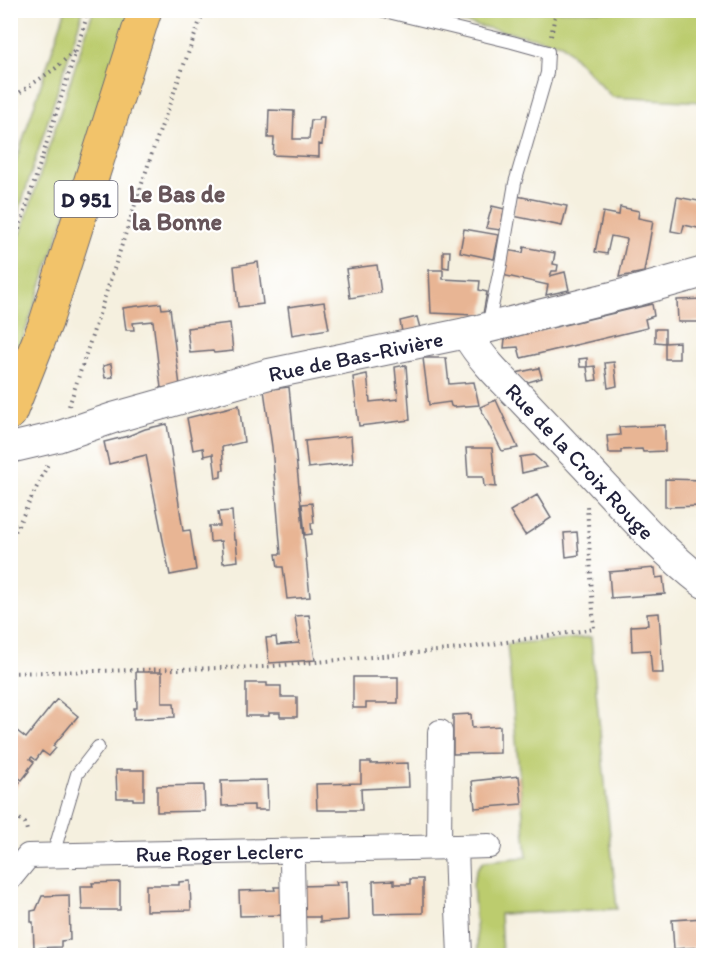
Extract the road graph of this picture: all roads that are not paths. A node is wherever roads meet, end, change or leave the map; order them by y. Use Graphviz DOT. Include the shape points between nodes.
graph roads {
  1 [pos="380,10"];
  2 [pos="145,14"];
  3 [pos="704,272"];
  4 [pos="477,330"];
  5 [pos="10,413"];
  6 [pos="10,448"];
  7 [pos="704,583"];
  8 [pos="440,732"];
  9 [pos="98,747"];
  10 [pos="489,846"];
  11 [pos="448,847"];
  12 [pos="291,851"];
  13 [pos="53,855"];
  14 [pos="10,878"];
  15 [pos="294,956"];
  16 [pos="460,956"];
  1 -- 4 [label="lane" via="548,52 547,73 514,183 501,264"];
  2 -- 5 [label="main road, D 951" via="46,322"];
  3 -- 4 [label="street, Rue de Bas-Rivière"];
  4 -- 6 [label="street, Rue de Bas-Rivière" via="269,374"];
  4 -- 7 [label="street, Rue de la Croix Rouge" via="473,345 490,367 642,527"];
  8 -- 11 [label="street"];
  9 -- 13 [label="lane" via="77,774"];
  10 -- 11 [label="street, Rue Roger Leclerc"];
  11 -- 12 [label="street, Rue Roger Leclerc"];
  11 -- 16 [label="street" via="458,909"];
  12 -- 13 [label="street, Rue Roger Leclerc"];
  12 -- 15 [label="street"];
  13 -- 14 [label="street, Rue Roger Leclerc" via="28,856"];
}
